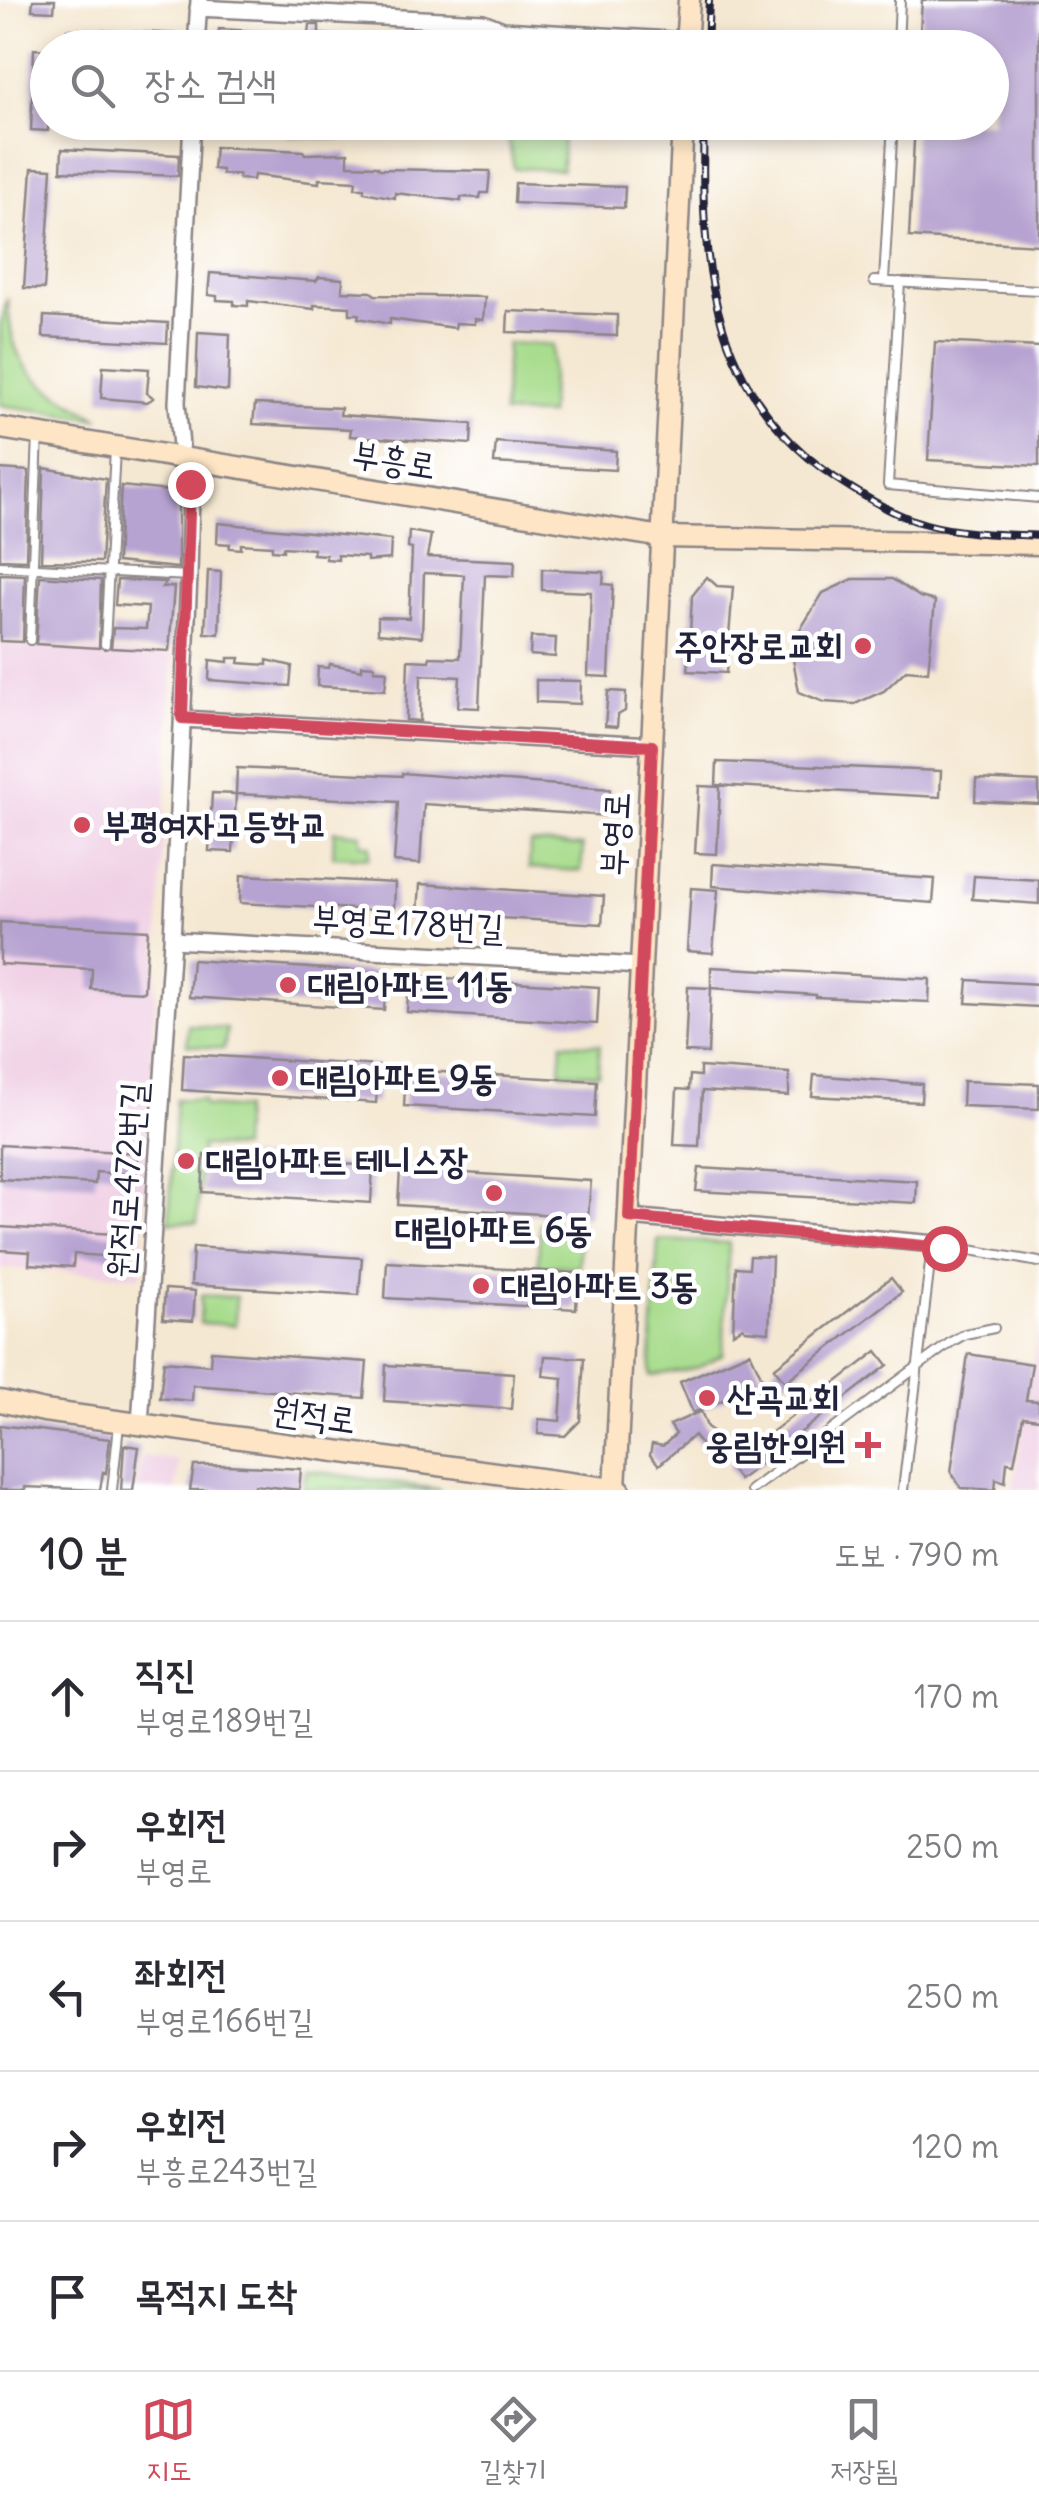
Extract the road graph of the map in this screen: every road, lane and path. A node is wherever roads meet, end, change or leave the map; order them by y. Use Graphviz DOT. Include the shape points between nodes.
graph roads {
  1 [pos="689,0"];
  2 [pos="900,0"];
  3 [pos="199,4"];
  4 [pos="197,30"];
  5 [pos="503,30"];
  6 [pos="688,30"];
  7 [pos="899,30"];
  8 [pos="191,140"];
  9 [pos="682,140"];
  10 [pos="891,140"];
  11 [pos="900,282"];
  12 [pos="1039,290"];
  13 [pos="0,428"];
  14 [pos="38,434"];
  15 [pos="116,447"];
  16 [pos="182,457"];
  17 [pos="1039,498"];
  18 [pos="662,537"];
  19 [pos="1039,544"];
  20 [pos="0,566"];
  21 [pos="33,568"];
  22 [pos="108,572"];
  23 [pos="189,576"];
  24 [pos="30,640"];
  25 [pos="105,644"];
  26 [pos="182,718"];
  27 [pos="652,746"];
  28 [pos="172,940"];
  29 [pos="641,966"];
  30 [pos="629,1217"];
  31 [pos="936,1244"];
  32 [pos="1039,1262"];
  33 [pos="994,1328"];
  34 [pos="916,1370"];
  35 [pos="0,1401"];
  36 [pos="130,1422"];
  37 [pos="112,1490"];
  38 [pos="618,1490"];
  39 [pos="751,1490"];
  40 [pos="903,1490"];
  1 -- 6 [label="main road"];
  2 -- 7 [label="lane"];
  3 -- 4 [label="street"];
  3 -- 5 [label="street" via="483,22"];
  8 -- 16 [label="street, 원적로472번길" via="176,403"];
  9 -- 18 [label="main road, 부영로"];
  10 -- 11 [label="lane" via="878,281"];
  11 -- 12 [label="lane"];
  11 -- 17 [label="lane" via="888,485"];
  13 -- 14 [label="main road, 부흥로"];
  14 -- 15 [label="main road, 부흥로"];
  14 -- 21 [label="lane"];
  15 -- 16 [label="main road, 부흥로"];
  15 -- 22 [label="lane"];
  16 -- 18 [label="main road, 부흥로"];
  16 -- 23 [label="street, 원적로472번길" via="192,494"];
  18 -- 19 [label="main road, 부흥로"];
  18 -- 27 [label="main road, 부영로"];
  20 -- 21 [label="lane"];
  21 -- 22 [label="lane"];
  21 -- 24 [label="lane"];
  22 -- 23 [label="lane"];
  22 -- 25 [label="lane"];
  23 -- 26 [label="street, 원적로472번길"];
  26 -- 27 [label="street"];
  26 -- 28 [label="street, 원적로472번길"];
  27 -- 29 [label="main road, 부영로"];
  28 -- 29 [label="street, 부영로178번길"];
  28 -- 36 [label="street, 원적로472번길"];
  29 -- 30 [label="main road, 부영로"];
  30 -- 31 [label="street"];
  30 -- 38 [label="main road, 부영로"];
  31 -- 32 [label="lane"];
  31 -- 34 [label="lane"];
  33 -- 34 [label="lane" via="965,1334"];
  34 -- 39 [label="lane"];
  34 -- 40 [label="lane"];
  35 -- 36 [label="main road, 원적로"];
  36 -- 37 [label="lane"];
  36 -- 38 [label="main road, 원적로"];
}
